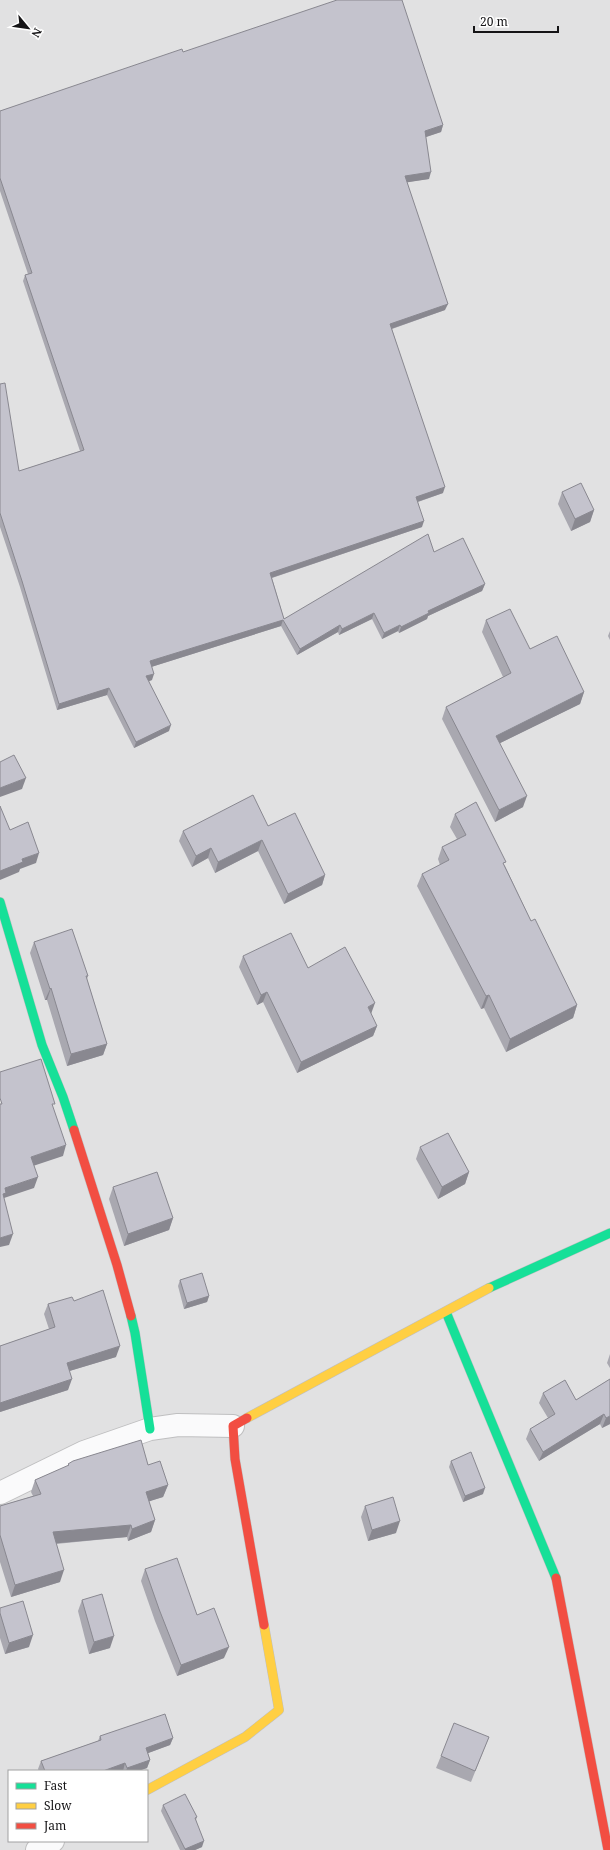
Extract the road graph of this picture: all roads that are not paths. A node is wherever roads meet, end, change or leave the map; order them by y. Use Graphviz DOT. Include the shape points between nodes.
graph roads {
  1 [pos="0,902"];
  2 [pos="610,1233"];
  3 [pos="446,1312"];
  4 [pos="232,1426"];
  5 [pos="150,1429"];
  6 [pos="0,1491"];
  7 [pos="148,1789"];
  8 [pos="51,1842"];
  9 [pos="36,1850"];
  10 [pos="608,1850"];
  1 -- 5 [label="street" via="42,1045 63,1097 116,1265 135,1333"];
  2 -- 3 [label="street" via="475,1294"];
  3 -- 4 [label="street"];
  3 -- 10 [label="street" via="555,1574"];
  4 -- 5 [label="street" via="178,1425"];
  4 -- 7 [label="street" via="235,1459 279,1710 245,1737"];
  5 -- 6 [label="street" via="84,1452"];
  8 -- 9 [label="street"];
}
